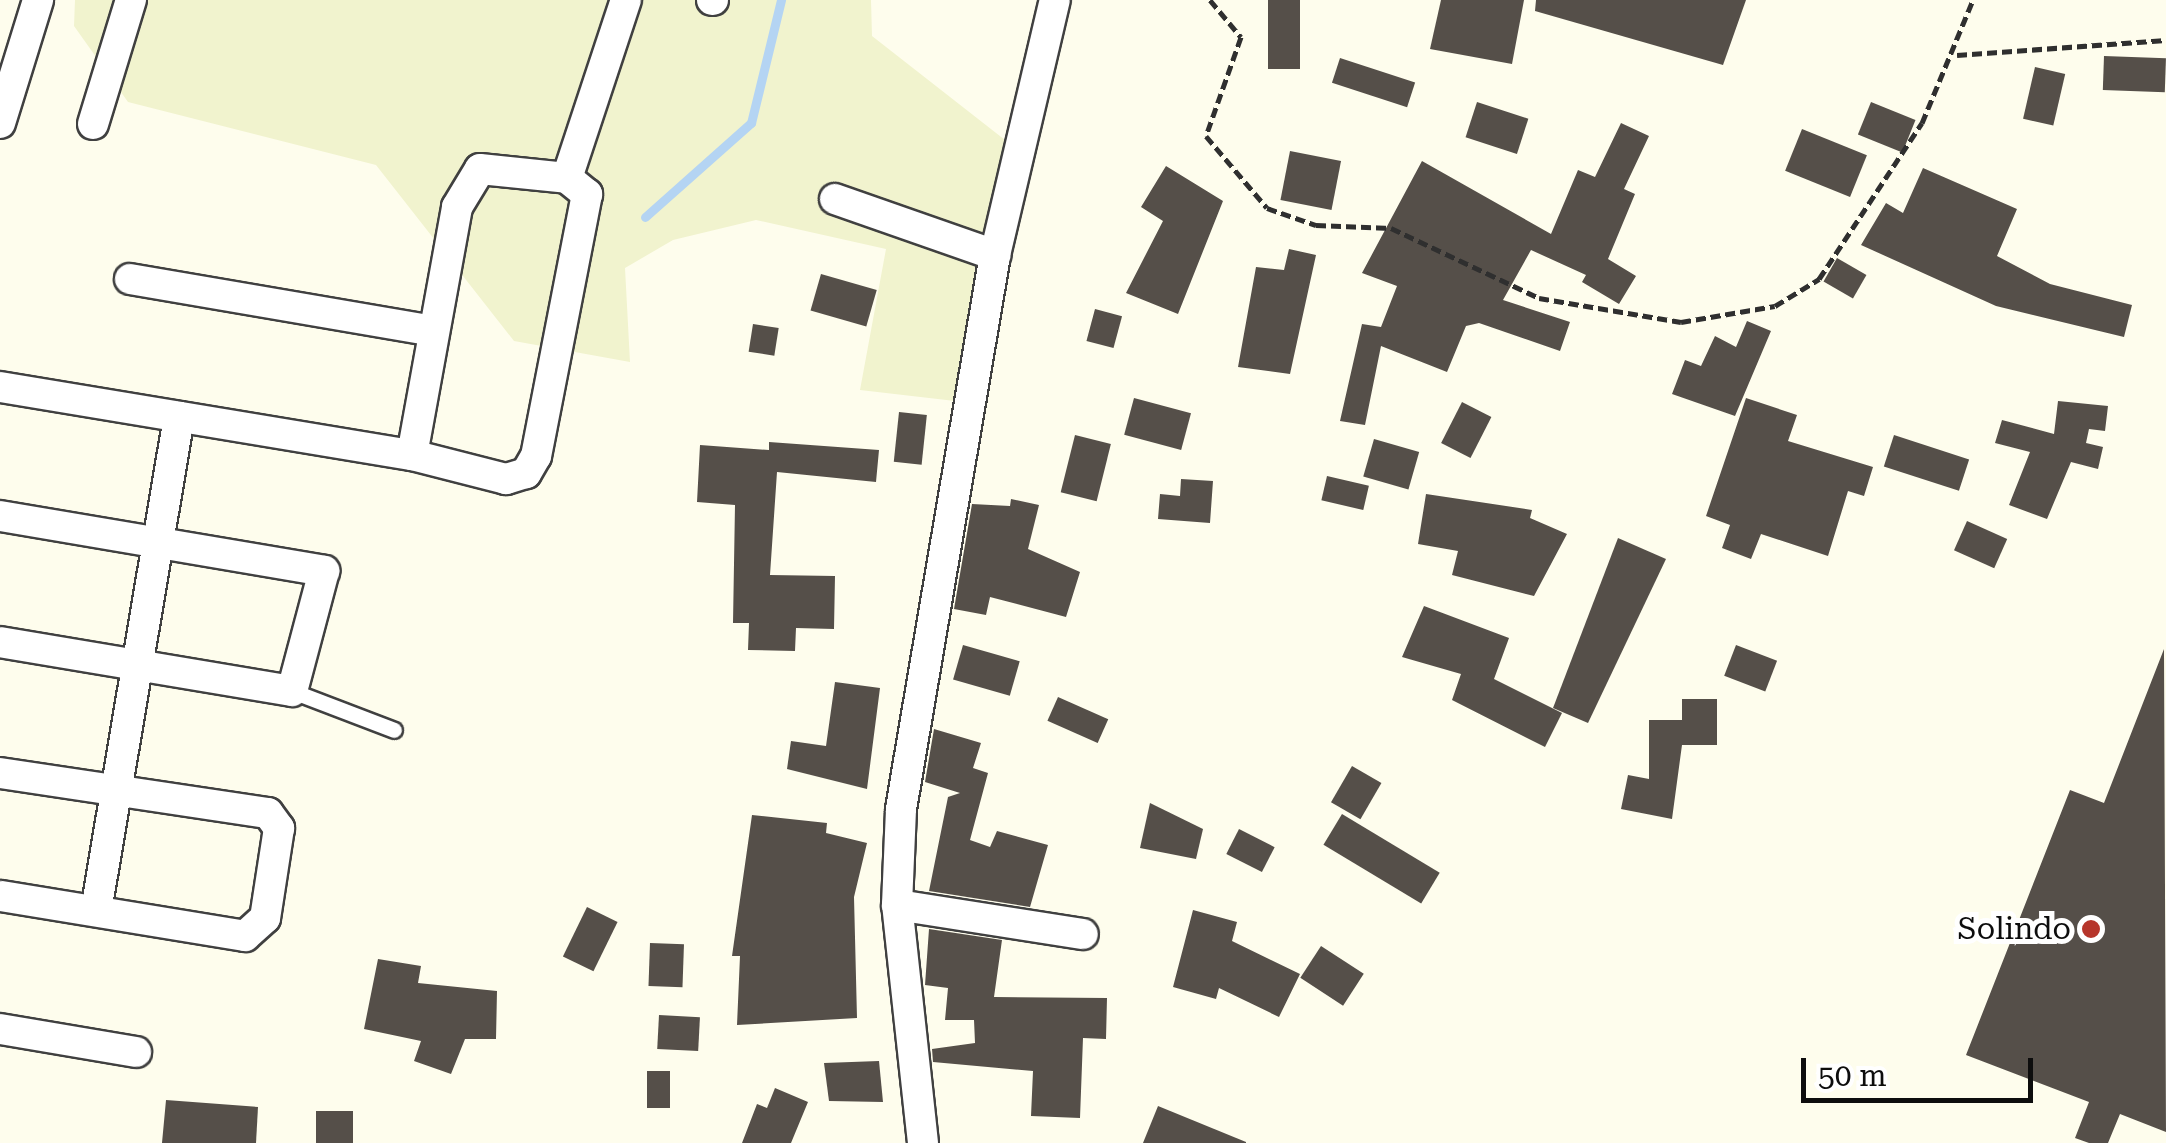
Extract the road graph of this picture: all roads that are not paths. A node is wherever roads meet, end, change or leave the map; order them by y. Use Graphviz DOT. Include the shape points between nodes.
graph roads {
  1 [pos="38,0"];
  2 [pos="132,0"];
  3 [pos="626,0"];
  4 [pos="1055,0"];
  5 [pos="3,92"];
  6 [pos="0,123"];
  7 [pos="93,124"];
  8 [pos="567,178"];
  9 [pos="835,199"];
  10 [pos="996,255"];
  11 [pos="130,279"];
  12 [pos="434,331"];
  13 [pos="0,387"];
  14 [pos="178,416"];
  15 [pos="412,455"];
  16 [pos="0,516"];
  17 [pos="156,542"];
  18 [pos="0,642"];
  19 [pos="135,665"];
  20 [pos="292,692"];
  21 [pos="394,730"];
  22 [pos="0,773"];
  23 [pos="116,790"];
  24 [pos="0,896"];
  25 [pos="896,905"];
  26 [pos="96,912"];
  27 [pos="1083,934"];
  28 [pos="0,1029"];
  29 [pos="136,1052"];
  30 [pos="923,1143"];
  1 -- 5 [label="street"];
  2 -- 7 [label="street"];
  3 -- 8 [label="street"];
  4 -- 10 [label="street"];
  5 -- 6 [label="street"];
  8 -- 12 [label="street" via="480,170 465,180"];
  8 -- 15 [label="street" via="584,185 588,206 530,468 506,479"];
  9 -- 10 [label="street"];
  10 -- 25 [label="street" via="909,745"];
  11 -- 12 [label="street"];
  12 -- 15 [label="street"];
  13 -- 14 [label="street"];
  14 -- 15 [label="street"];
  14 -- 17 [label="street"];
  16 -- 17 [label="street"];
  17 -- 19 [label="street"];
  17 -- 20 [label="street" via="324,572"];
  18 -- 19 [label="street"];
  19 -- 20 [label="street"];
  19 -- 23 [label="street"];
  20 -- 21 [label="lane"];
  22 -- 23 [label="street"];
  23 -- 26 [label="street"];
  23 -- 26 [label="street" via="274,816 265,918 245,936"];
  24 -- 26 [label="street"];
  25 -- 27 [label="street"];
  25 -- 30 [label="street"];
  28 -- 29 [label="street"];
}
